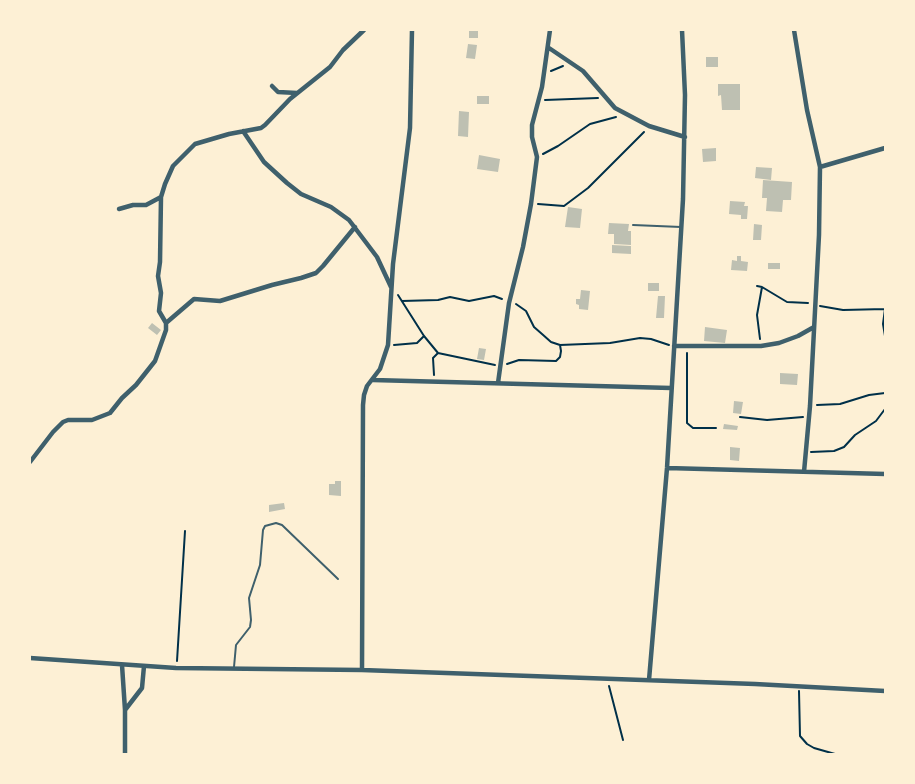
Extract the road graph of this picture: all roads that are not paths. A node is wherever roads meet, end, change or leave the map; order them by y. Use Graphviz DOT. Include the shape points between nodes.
graph roads {
  1 [pos="364,30"];
  2 [pos="412,30"];
  3 [pos="550,30"];
  4 [pos="682,30"];
  5 [pos="794,30"];
  6 [pos="549,48"];
  7 [pos="272,86"];
  8 [pos="297,93"];
  9 [pos="243,131"];
  10 [pos="685,137"];
  11 [pos="885,148"];
  12 [pos="820,167"];
  13 [pos="161,197"];
  14 [pos="120,209"];
  15 [pos="633,225"];
  16 [pos="355,227"];
  17 [pos="681,227"];
  18 [pos="392,288"];
  19 [pos="166,324"];
  20 [pos="814,327"];
  21 [pos="674,346"];
  22 [pos="373,380"];
  23 [pos="498,383"];
  24 [pos="671,388"];
  25 [pos="30,462"];
  26 [pos="667,468"];
  27 [pos="804,472"];
  28 [pos="885,474"];
  29 [pos="338,579"];
  30 [pos="30,658"];
  31 [pos="122,665"];
  32 [pos="144,666"];
  33 [pos="234,669"];
  34 [pos="362,670"];
  35 [pos="649,680"];
  36 [pos="885,691"];
  37 [pos="125,710"];
  38 [pos="125,754"];
  1 -- 8 [label="street" via="330,67"];
  2 -- 18 [label="street" via="410,128"];
  3 -- 6 [label="street"];
  4 -- 10 [label="street"];
  5 -- 12 [label="street"];
  6 -- 10 [label="street" via="583,71 615,108 649,126"];
  6 -- 23 [label="street" via="532,125 537,157 531,204 509,302"];
  7 -- 8 [label="street" via="278,92"];
  8 -- 9 [label="street" via="261,128"];
  9 -- 13 [label="street" via="192,146 170,171"];
  9 -- 16 [label="street" via="273,171 300,194 331,207"];
  10 -- 17 [label="street"];
  11 -- 12 [label="street"];
  12 -- 20 [label="street"];
  13 -- 14 [label="street" via="146,204"];
  13 -- 19 [label="street" via="159,311"];
  15 -- 17 [label="lane"];
  16 -- 18 [label="street" via="377,257"];
  16 -- 19 [label="street" via="316,273 220,301 194,299"];
  17 -- 21 [label="street"];
  18 -- 22 [label="street" via="388,345"];
  19 -- 25 [label="street" via="152,366 110,413 86,421 63,422"];
  20 -- 21 [label="street" via="779,343 761,346"];
  20 -- 27 [label="street"];
  21 -- 24 [label="street"];
  22 -- 23 [label="street"];
  22 -- 34 [label="street" via="364,395 363,405"];
  23 -- 24 [label="street"];
  24 -- 26 [label="street"];
  26 -- 27 [label="street"];
  26 -- 35 [label="street"];
  27 -- 28 [label="street"];
  29 -- 33 [label="lane" via="282,525 265,526 260,565 249,598 250,627 236,645"];
  30 -- 31 [label="street"];
  31 -- 32 [label="street"];
  31 -- 37 [label="street"];
  32 -- 33 [label="street"];
  32 -- 37 [label="street" via="142,688"];
  33 -- 34 [label="street"];
  34 -- 35 [label="street"];
  35 -- 36 [label="street"];
  37 -- 38 [label="street"];
}
